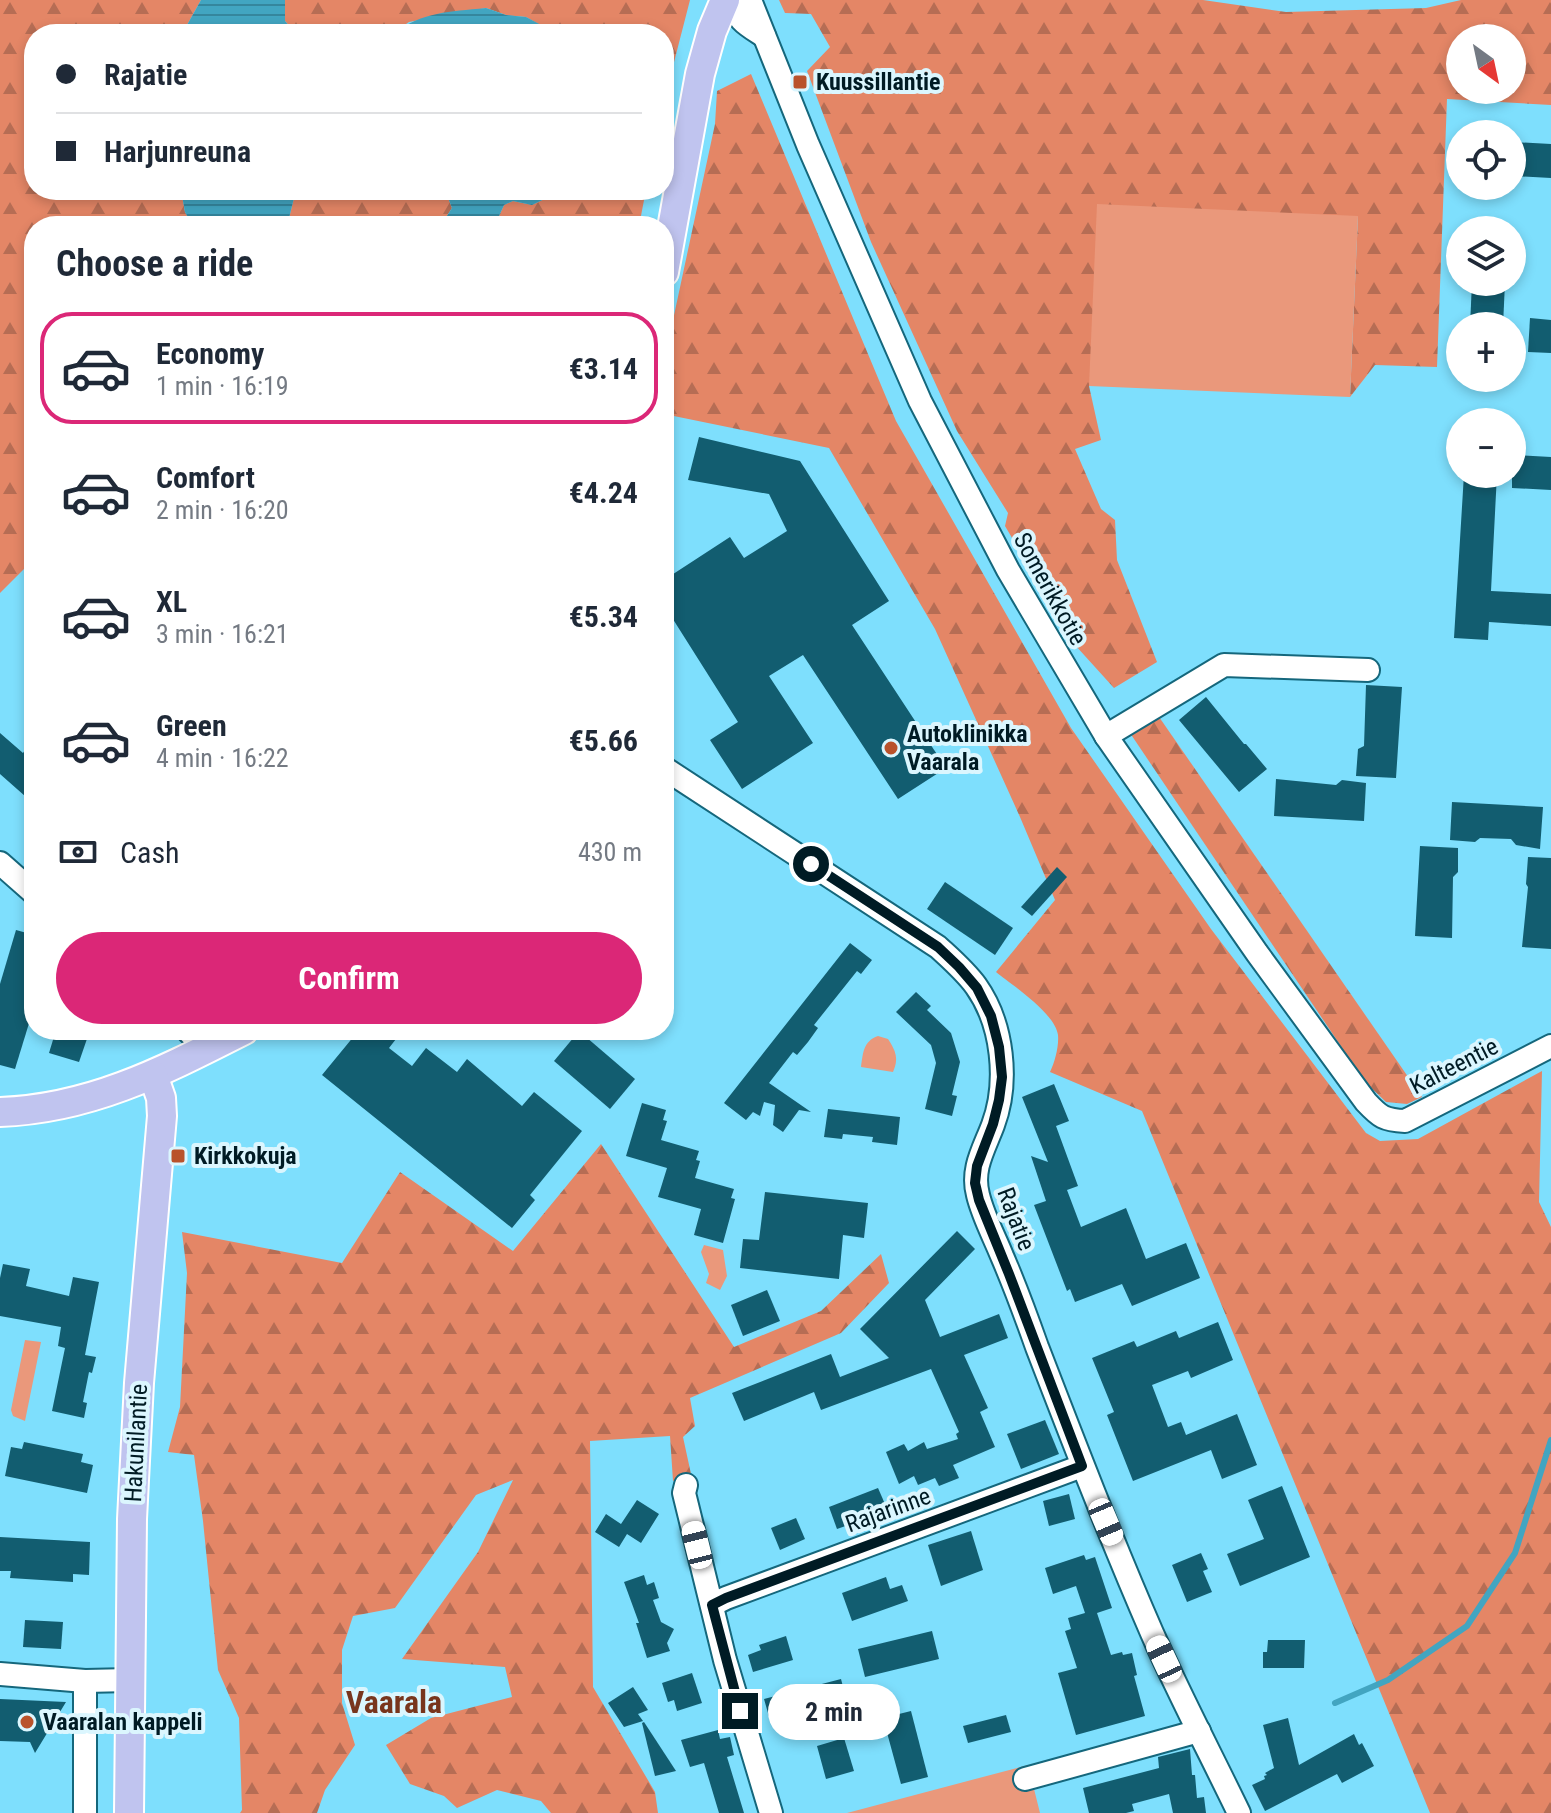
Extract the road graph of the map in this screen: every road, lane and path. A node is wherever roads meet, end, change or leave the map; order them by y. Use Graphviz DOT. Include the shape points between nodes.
graph roads {
  1 [pos="725,0"];
  2 [pos="732,0"];
  3 [pos="750,0"];
  4 [pos="764,36"];
  5 [pos="674,217"];
  6 [pos="1368,670"];
  7 [pos="1106,736"];
  8 [pos="674,775"];
  9 [pos="0,863"];
  10 [pos="24,884"];
  11 [pos="195,1041"];
  12 [pos="1551,1046"];
  13 [pos="153,1075"];
  14 [pos="0,1112"];
  15 [pos="1379,1116"];
  16 [pos="1082,1466"];
  17 [pos="686,1485"];
  18 [pos="712,1605"];
  19 [pos="0,1674"];
  20 [pos="130,1680"];
  21 [pos="85,1681"];
  22 [pos="1199,1731"];
  23 [pos="1025,1779"];
  24 [pos="85,1813"];
  25 [pos="129,1813"];
  26 [pos="771,1813"];
  27 [pos="1239,1813"];
  1 -- 5 [label="main road" via="700,74"];
  2 -- 4 [label="street, Somerikkotie" via="741,20"];
  3 -- 4 [label="street, Somerikkotie"];
  4 -- 7 [label="street, Somerikkotie" via="920,401 1008,570"];
  6 -- 7 [label="street" via="1224,665"];
  7 -- 15 [label="street, Somerikkotie"];
  8 -- 16 [label="street, Rajatie" via="938,947 977,988 991,1016 1002,1077 975,1183"];
  9 -- 10 [label="street"];
  11 -- 13 [label="main road"];
  12 -- 15 [label="street, Kalteentie" via="1405,1121"];
  13 -- 14 [label="main road" via="80,1101"];
  13 -- 20 [label="main road, Hakunilantie" via="162,1116 139,1383"];
  16 -- 18 [label="street, Rajarinne"];
  16 -- 22 [label="street, Rajatie"];
  17 -- 18 [label="street"];
  18 -- 26 [label="street"];
  19 -- 21 [label="street"];
  20 -- 21 [label="street"];
  20 -- 25 [label="main road, Hakunilantie"];
  21 -- 24 [label="street"];
  22 -- 23 [label="street"];
  22 -- 27 [label="street, Rajatie"];
}
